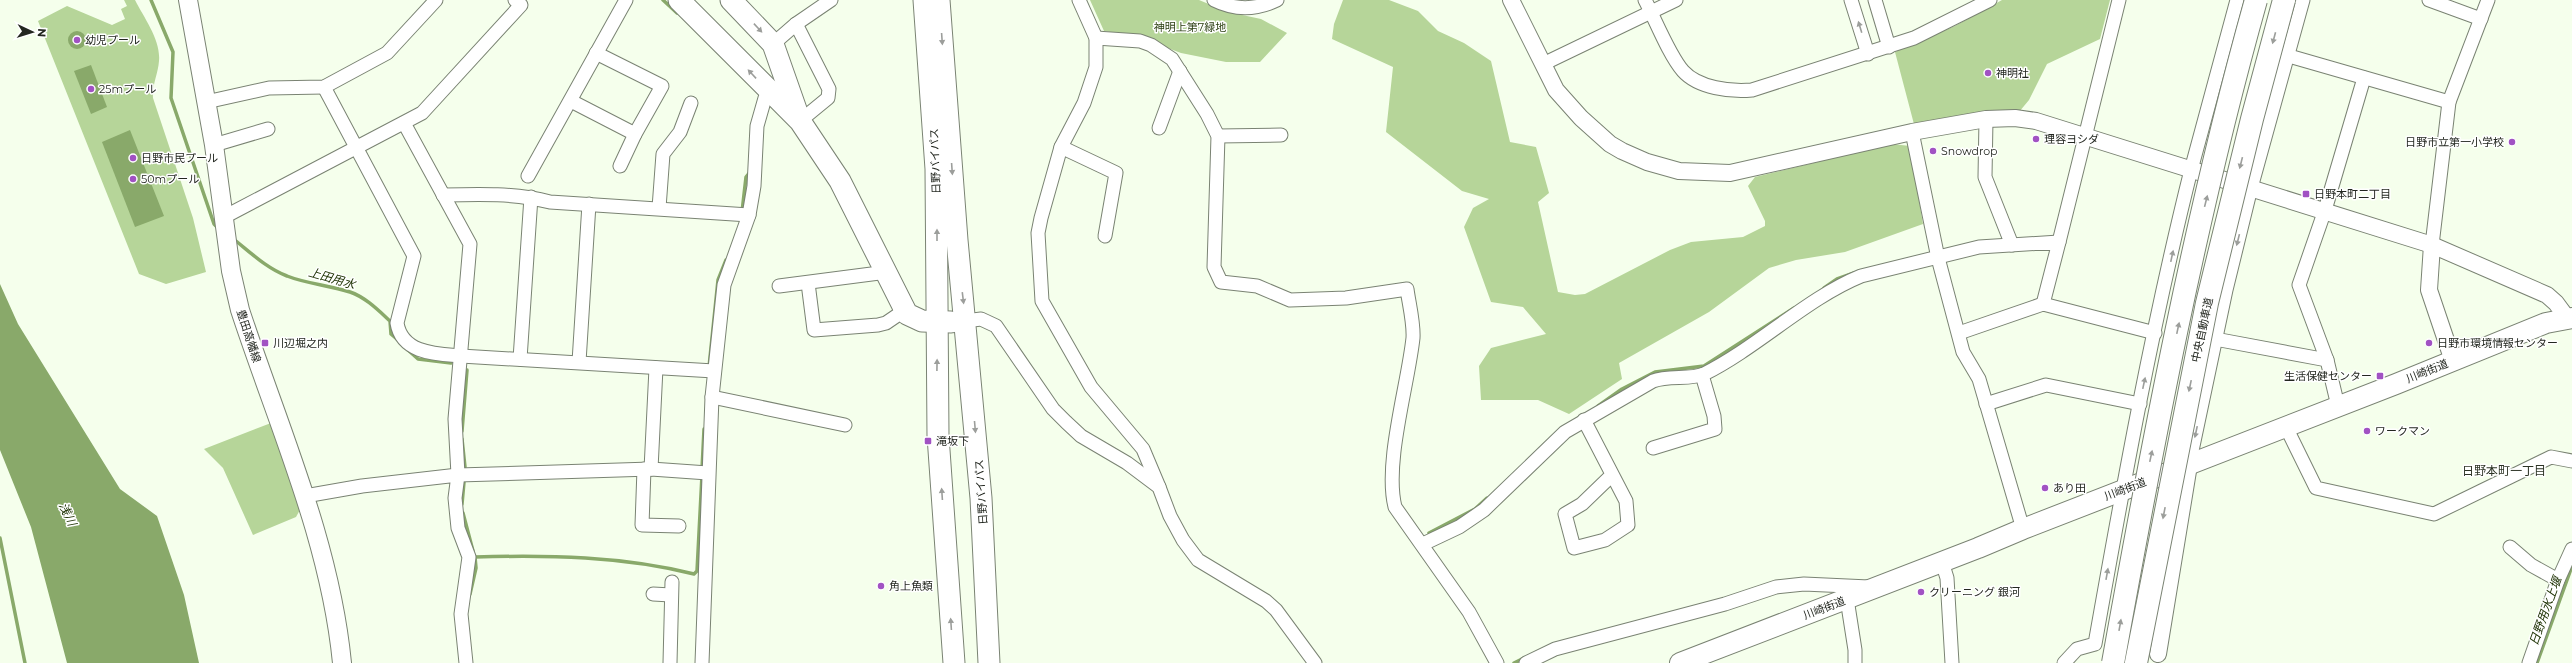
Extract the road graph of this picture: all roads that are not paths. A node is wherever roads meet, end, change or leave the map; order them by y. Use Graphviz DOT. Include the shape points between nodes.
graph roads {
  1 [pos="188,0"];
  2 [pos="436,0"];
  3 [pos="626,0"];
  4 [pos="679,0"];
  5 [pos="731,0"];
  6 [pos="831,0"];
  7 [pos="924,0"];
  8 [pos="939,0"];
  9 [pos="1079,0"];
  10 [pos="1214,0"];
  11 [pos="1277,0"];
  12 [pos="1511,0"];
  13 [pos="1676,0"];
  14 [pos="1851,0"];
  15 [pos="1874,0"];
  16 [pos="2118,0"];
  17 [pos="2237,0"];
  18 [pos="2256,0"];
  19 [pos="2284,0"];
  20 [pos="2304,0"];
  21 [pos="2429,0"];
  22 [pos="2488,0"];
  23 [pos="1986,1"];
  24 [pos="521,2"];
  25 [pos="1648,6"];
  26 [pos="2481,19"];
  27 [pos="796,24"];
  28 [pos="1096,38"];
  29 [pos="773,44"];
  30 [pos="1889,47"];
  31 [pos="596,53"];
  32 [pos="1868,54"];
  33 [pos="2289,56"];
  34 [pos="1543,64"];
  35 [pos="1180,71"];
  36 [pos="2364,78"];
  37 [pos="324,86"];
  38 [pos="770,94"];
  39 [pos="571,101"];
  40 [pos="206,102"];
  41 [pos="2449,102"];
  42 [pos="691,103"];
  43 [pos="1986,119"];
  44 [pos="800,121"];
  45 [pos="404,123"];
  46 [pos="1159,128"];
  47 [pos="268,129"];
  48 [pos="1912,132"];
  49 [pos="635,134"];
  50 [pos="1218,136"];
  51 [pos="1281,136"];
  52 [pos="2086,136"];
  53 [pos="214,145"];
  54 [pos="1061,147"];
  55 [pos="356,148"];
  56 [pos="620,166"];
  57 [pos="2191,171"];
  58 [pos="528,176"];
  59 [pos="2250,188"];
  60 [pos="443,195"];
  61 [pos="531,197"];
  62 [pos="589,204"];
  63 [pos="659,208"];
  64 [pos="2325,210"];
  65 [pos="749,215"];
  66 [pos="224,216"];
  67 [pos="1105,236"];
  68 [pos="2059,242"];
  69 [pos="2012,245"];
  70 [pos="2432,245"];
  71 [pos="1938,258"];
  72 [pos="887,272"];
  73 [pos="808,283"];
  74 [pos="779,286"];
  75 [pos="2044,304"];
  76 [pos="905,310"];
  77 [pos="2570,318"];
  78 [pos="965,321"];
  79 [pos="938,322"];
  80 [pos="1959,333"];
  81 [pos="2155,333"];
  82 [pos="2216,339"];
  83 [pos="461,356"];
  84 [pos="520,359"];
  85 [pos="2327,360"];
  86 [pos="2453,361"];
  87 [pos="579,362"];
  88 [pos="656,368"];
  89 [pos="714,371"];
  90 [pos="1702,375"];
  91 [pos="712,397"];
  92 [pos="1986,404"];
  93 [pos="2140,404"];
  94 [pos="2338,406"];
  95 [pos="1584,420"];
  96 [pos="845,425"];
  97 [pos="2286,427"];
  98 [pos="1653,448"];
  99 [pos="2572,461"];
  100 [pos="2189,465"];
  101 [pos="648,469"];
  102 [pos="708,473"];
  103 [pos="458,475"];
  104 [pos="1612,475"];
  105 [pos="1159,487"];
  106 [pos="2122,490"];
  107 [pos="305,496"];
  108 [pos="678,526"];
  109 [pos="2023,528"];
  110 [pos="1423,544"];
  111 [pos="2510,547"];
  112 [pos="2572,549"];
  113 [pos="1942,562"];
  114 [pos="2558,580"];
  115 [pos="1873,587"];
  116 [pos="653,594"];
  117 [pos="1847,599"];
  118 [pos="2095,644"];
  119 [pos="2161,659"];
  120 [pos="342,663"];
  121 [pos="466,663"];
  122 [pos="670,663"];
  123 [pos="702,663"];
  124 [pos="954,663"];
  125 [pos="989,663"];
  126 [pos="1315,663"];
  127 [pos="1497,663"];
  128 [pos="1526,663"];
  129 [pos="1680,663"];
  130 [pos="1855,663"];
  131 [pos="1952,663"];
  132 [pos="2064,663"];
  133 [pos="2113,663"];
  134 [pos="2136,663"];
  135 [pos="2529,663"];
  1 -- 40 [label="main road, 豊田高幡線"];
  2 -- 37 [label="street" via="387,53"];
  3 -- 31 [label="street"];
  38 -- 4 [label="highway, one-way"];
  5 -- 29 [label="highway, one-way"];
  6 -- 27 [label="street"];
  79 -- 7 [label="highway, 日野バイパス, one-way" via="936,169"];
  8 -- 78 [label="highway, 日野バイパス, one-way"];
  9 -- 28 [label="street"];
  10 -- 11 [label="street" via="1233,7 1245,8"];
  12 -- 34 [label="street"];
  13 -- 25 [label="street"];
  32 -- 14 [label="street, one-way"];
  15 -- 30 [label="street"];
  16 -- 52 [label="street"];
  17 -- 57 [label="street"];
  133 -- 18 [label="highway, one-way, bridge" via="2144,489 2193,255"];
  19 -- 134 [label="highway, 中央自動車道, one-way, bridge" via="2207,303"];
  20 -- 33 [label="street"];
  21 -- 26 [label="street"];
  22 -- 26 [label="street"];
  23 -- 30 [label="street" via="1914,38"];
  24 -- 45 [label="street" via="422,113"];
  25 -- 32 [label="street" via="1683,71 1713,86 1738,92 1752,90"];
  25 -- 34 [label="street"];
  26 -- 41 [label="street"];
  27 -- 29 [label="street"];
  27 -- 44 [label="street" via="829,89 828,98"];
  28 -- 35 [label="street" via="1127,39 1151,45 1172,59"];
  28 -- 54 [label="street" via="1094,79"];
  29 -- 44 [label="highway"];
  30 -- 32 [label="street"];
  31 -- 39 [label="street"];
  31 -- 49 [label="street" via="662,86"];
  33 -- 36 [label="street"];
  33 -- 59 [label="street"];
  34 -- 48 [label="street" via="1556,90 1585,123 1610,144 1647,162 1679,171 1714,173 1751,170"];
  35 -- 46 [label="street"];
  35 -- 50 [label="street"];
  36 -- 41 [label="street"];
  36 -- 64 [label="street"];
  37 -- 40 [label="street" via="269,88"];
  37 -- 55 [label="street"];
  38 -- 44 [label="highway"];
  38 -- 65 [label="street" via="764,98 757,126 754,186"];
  39 -- 49 [label="street"];
  39 -- 58 [label="street"];
  40 -- 53 [label="main road, 豊田高幡線"];
  41 -- 70 [label="street"];
  42 -- 63 [label="street" via="680,132 662,154"];
  43 -- 48 [label="street"];
  43 -- 52 [label="street" via="2015,118 2036,121"];
  43 -- 69 [label="street" via="1985,177"];
  44 -- 72 [label="highway" via="840,181"];
  45 -- 55 [label="street"];
  45 -- 60 [label="street"];
  47 -- 53 [label="street"];
  48 -- 71 [label="street"];
  49 -- 56 [label="street"];
  50 -- 51 [label="street"];
  50 -- 110 [label="street" via="1214,267 1222,282 1257,286 1290,300 1346,298 1407,289 1413,336 1395,455 1392,497 1395,507"];
  52 -- 57 [label="street"];
  52 -- 68 [label="street"];
  53 -- 66 [label="main road, 豊田高幡線"];
  54 -- 67 [label="street" via="1116,173"];
  54 -- 105 [label="street" via="1038,234 1042,301 1091,387 1143,449"];
  55 -- 66 [label="street"];
  55 -- 83 [label="street" via="414,256 398,315 398,330 417,350 424,353"];
  57 -- 59 [label="street"];
  81 -- 57 [label="street, one-way"];
  59 -- 64 [label="street"];
  59 -- 82 [label="street, one-way"];
  60 -- 61 [label="street" via="500,194"];
  60 -- 83 [label="street" via="470,244"];
  61 -- 62 [label="street" via="550,202"];
  61 -- 84 [label="street"];
  62 -- 63 [label="street"];
  62 -- 87 [label="street"];
  63 -- 65 [label="street"];
  64 -- 70 [label="street"];
  64 -- 85 [label="street" via="2299,286"];
  65 -- 89 [label="street" via="724,285"];
  66 -- 107 [label="main road, 豊田高幡線" via="240,310"];
  68 -- 69 [label="street"];
  68 -- 75 [label="street"];
  69 -- 71 [label="street" via="1979,247"];
  70 -- 77 [label="street" via="2547,295"];
  70 -- 86 [label="street" via="2429,290"];
  71 -- 80 [label="street"];
  71 -- 90 [label="street" via="1861,276 1844,283 1753,345"];
  72 -- 73 [label="street"];
  72 -- 76 [label="highway"];
  73 -- 74 [label="street"];
  73 -- 76 [label="street" via="814,330 878,325 886,323"];
  75 -- 80 [label="street"];
  75 -- 81 [label="street"];
  76 -- 79 [label="highway" via="916,319"];
  77 -- 86 [label="main road, 川崎街道" via="2546,323"];
  78 -- 79 [label="highway"];
  78 -- 105 [label="street" via="980,319 996,326 1053,409 1066,422 1081,436 1127,463"];
  78 -- 125 [label="highway, 日野バイパス, one-way" via="982,498"];
  124 -- 79 [label="highway, 日野バイパス, one-way" via="938,436"];
  80 -- 92 [label="street" via="1964,352 1978,378"];
  93 -- 81 [label="street, one-way"];
  82 -- 85 [label="street"];
  82 -- 100 [label="street, one-way"];
  83 -- 84 [label="street"];
  83 -- 103 [label="street" via="455,419"];
  84 -- 87 [label="street"];
  85 -- 94 [label="street"];
  86 -- 94 [label="main road, 川崎街道"];
  87 -- 88 [label="street"];
  88 -- 89 [label="street"];
  88 -- 101 [label="street"];
  89 -- 91 [label="street"];
  90 -- 95 [label="street" via="1658,379"];
  90 -- 98 [label="street" via="1714,416 1715,429"];
  91 -- 96 [label="street"];
  91 -- 102 [label="street"];
  92 -- 93 [label="street" via="2046,385"];
  92 -- 109 [label="street"];
  93 -- 106 [label="street"];
  94 -- 97 [label="main road, 川崎街道"];
  95 -- 104 [label="street"];
  95 -- 110 [label="street" via="1565,432 1484,510 1459,527"];
  97 -- 99 [label="street" via="2316,488 2430,515 2551,457"];
  97 -- 100 [label="main road, 川崎街道"];
  100 -- 106 [label="main road, 川崎街道"];
  100 -- 119 [label="street"];
  101 -- 102 [label="street"];
  101 -- 103 [label="street"];
  101 -- 108 [label="street" via="642,525"];
  102 -- 123 [label="street"];
  103 -- 107 [label="street" via="362,486"];
  103 -- 121 [label="street" via="455,498 458,528 468,557 461,614"];
  104 -- 104 [label="street" via="1626,501 1628,525 1605,540 1574,548 1565,514 1582,504"];
  105 -- 126 [label="street" via="1170,516 1198,560 1266,601 1276,610"];
  106 -- 109 [label="main road, 川崎街道"];
  118 -- 106 [label="street, one-way"];
  107 -- 120 [label="main road, 豊田高幡線" via="327,571"];
  109 -- 113 [label="main road, 川崎街道"];
  110 -- 127 [label="street" via="1470,612"];
  111 -- 114 [label="street" via="2531,565"];
  112 -- 114 [label="street"];
  113 -- 115 [label="main road, 川崎街道"];
  113 -- 131 [label="street" via="1947,578"];
  114 -- 135 [label="street"];
  115 -- 117 [label="main road, 川崎街道"];
  115 -- 128 [label="street" via="1804,584 1776,587 1725,604 1555,650"];
  116 -- 122 [label="street" via="672,589"];
  117 -- 129 [label="main road, 川崎街道"];
  117 -- 130 [label="street" via="1856,650"];
  118 -- 119 [label="street"];
  118 -- 132 [label="street" via="2077,649"];
}
